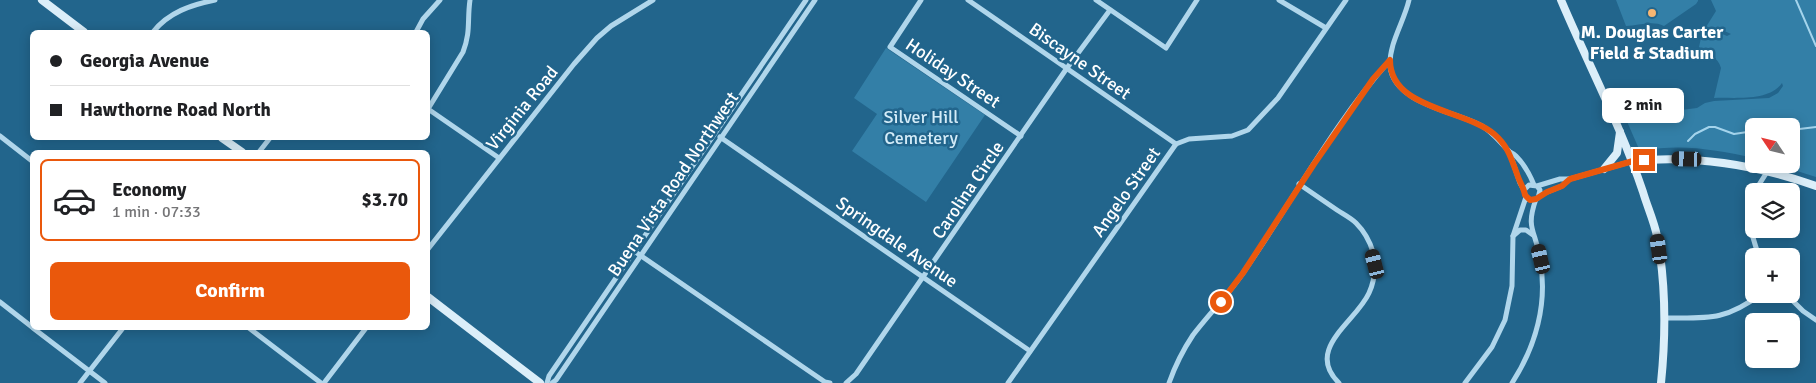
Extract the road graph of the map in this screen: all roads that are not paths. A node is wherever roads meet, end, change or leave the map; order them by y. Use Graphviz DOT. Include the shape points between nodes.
graph roads {
  1 [pos="42,0"];
  2 [pos="215,0"];
  3 [pos="440,0"];
  4 [pos="470,0"];
  5 [pos="653,0"];
  6 [pos="806,0"];
  7 [pos="815,0"];
  8 [pos="921,0"];
  9 [pos="968,0"];
  10 [pos="1096,0"];
  11 [pos="1197,0"];
  12 [pos="1279,0"];
  13 [pos="1346,0"];
  14 [pos="1409,0"];
  15 [pos="1561,0"];
  16 [pos="1110,10"];
  17 [pos="1326,28"];
  18 [pos="81,30"];
  19 [pos="155,30"];
  20 [pos="417,30"];
  21 [pos="1390,60"];
  22 [pos="1067,68"];
  23 [pos="430,106"];
  24 [pos="430,110"];
  25 [pos="1620,130"];
  26 [pos="716,134"];
  27 [pos="0,136"];
  28 [pos="1021,136"];
  29 [pos="722,138"];
  30 [pos="225,140"];
  31 [pos="268,140"];
  32 [pos="1176,144"];
  33 [pos="239,150"];
  34 [pos="261,150"];
  35 [pos="1509,151"];
  36 [pos="499,158"];
  37 [pos="30,159"];
  38 [pos="1633,161"];
  39 [pos="1745,167"];
  40 [pos="1604,169"];
  41 [pos="1770,173"];
  42 [pos="1570,179"];
  43 [pos="1299,184"];
  44 [pos="1536,185"];
  45 [pos="1816,186"];
  46 [pos="1524,190"];
  47 [pos="1526,197"];
  48 [pos="1538,197"];
  49 [pos="1513,236"];
  50 [pos="1534,236"];
  51 [pos="430,246"];
  52 [pos="634,251"];
  53 [pos="640,256"];
  54 [pos="925,277"];
  55 [pos="430,299"];
  56 [pos="0,302"];
  57 [pos="1748,303"];
  58 [pos="1795,303"];
  59 [pos="1665,318"];
  60 [pos="1816,320"];
  61 [pos="30,325"];
  62 [pos="37,330"];
  63 [pos="121,330"];
  64 [pos="252,330"];
  65 [pos="364,330"];
  66 [pos="1030,351"];
  67 [pos="89,371"];
  68 [pos="80,383"];
  69 [pos="105,383"];
  70 [pos="322,383"];
  71 [pos="540,383"];
  72 [pos="547,383"];
  73 [pos="552,383"];
  74 [pos="830,383"];
  75 [pos="846,383"];
  76 [pos="1008,383"];
  77 [pos="1169,383"];
  78 [pos="1339,383"];
  79 [pos="1465,383"];
  80 [pos="1512,383"];
  81 [pos="1661,383"];
  1 -- 18 [label="main road"];
  2 -- 19 [label="street" via="179,11"];
  3 -- 20 [label="street"];
  4 -- 23 [label="street" via="467,42"];
  5 -- 36 [label="street, Virginia Road" via="610,26 597,38"];
  6 -- 26 [label="street"];
  7 -- 29 [label="street, Buena Vista Road Northwest"];
  8 -- 28 [label="street, Holiday Street" via="890,47"];
  9 -- 22 [label="street, Biscayne Street"];
  10 -- 16 [label="street"];
  11 -- 16 [label="street" via="1166,48"];
  12 -- 17 [label="street"];
  13 -- 17 [label="street, Angelo Street"];
  14 -- 21 [label="street"];
  15 -- 25 [label="main road"];
  16 -- 22 [label="street, Carolina Circle"];
  17 -- 32 [label="street, Angelo Street" via="1278,98 1248,130 1232,136 1189,139"];
  21 -- 35 [label="street" via="1395,80 1408,94 1482,126"];
  21 -- 43 [label="street"];
  22 -- 28 [label="street, Carolina Circle"];
  22 -- 32 [label="street, Biscayne Street"];
  24 -- 36 [label="street"];
  25 -- 38 [label="main road"];
  25 -- 40 [label="main road" via="1617,153"];
  26 -- 29 [label="street, Springdale Avenue"];
  26 -- 52 [label="street"];
  27 -- 37 [label="street"];
  28 -- 54 [label="street, Carolina Circle"];
  29 -- 53 [label="street, Buena Vista Road Northwest"];
  29 -- 54 [label="street, Springdale Avenue"];
  30 -- 33 [label="main road"];
  31 -- 34 [label="street"];
  32 -- 66 [label="street, Angelo Street"];
  35 -- 44 [label="street"];
  35 -- 46 [label="street"];
  36 -- 51 [label="street, Virginia Road"];
  38 -- 39 [label="main road" via="1669,158"];
  38 -- 40 [label="street"];
  38 -- 59 [label="main road" via="1656,234"];
  40 -- 42 [label="street"];
  41 -- 45 [label="main road"];
  42 -- 44 [label="street"];
  42 -- 48 [label="street"];
  43 -- 77 [label="street" via="1243,273 1192,337"];
  43 -- 78 [label="street" via="1355,222 1371,247 1375,264 1369,293 1332,339 1327,352 1328,365"];
  44 -- 46 [label="street" via="1527,186"];
  44 -- 48 [label="street" via="1540,190"];
  46 -- 47 [label="street"];
  47 -- 48 [label="street" via="1530,200"];
  47 -- 49 [label="street"];
  48 -- 50 [label="street" via="1530,223"];
  49 -- 50 [label="street" via="1520,230 1526,230"];
  49 -- 79 [label="street" via="1512,286 1505,320 1492,347"];
  50 -- 80 [label="street" via="1541,259 1538,330 1530,352"];
  52 -- 53 [label="street"];
  52 -- 72 [label="street"];
  53 -- 73 [label="street, Buena Vista Road Northwest"];
  53 -- 74 [label="street" via="803,368"];
  54 -- 66 [label="street, Springdale Avenue"];
  54 -- 75 [label="street, Carolina Circle" via="856,374"];
  55 -- 71 [label="main road"];
  56 -- 61 [label="street"];
  57 -- 59 [label="street" via="1735,312 1720,316"];
  58 -- 60 [label="street"];
  59 -- 81 [label="main road"];
  62 -- 67 [label="street"];
  63 -- 67 [label="street"];
  64 -- 70 [label="street"];
  65 -- 70 [label="street"];
  66 -- 76 [label="street"];
  67 -- 68 [label="street"];
  67 -- 69 [label="street"];
}
